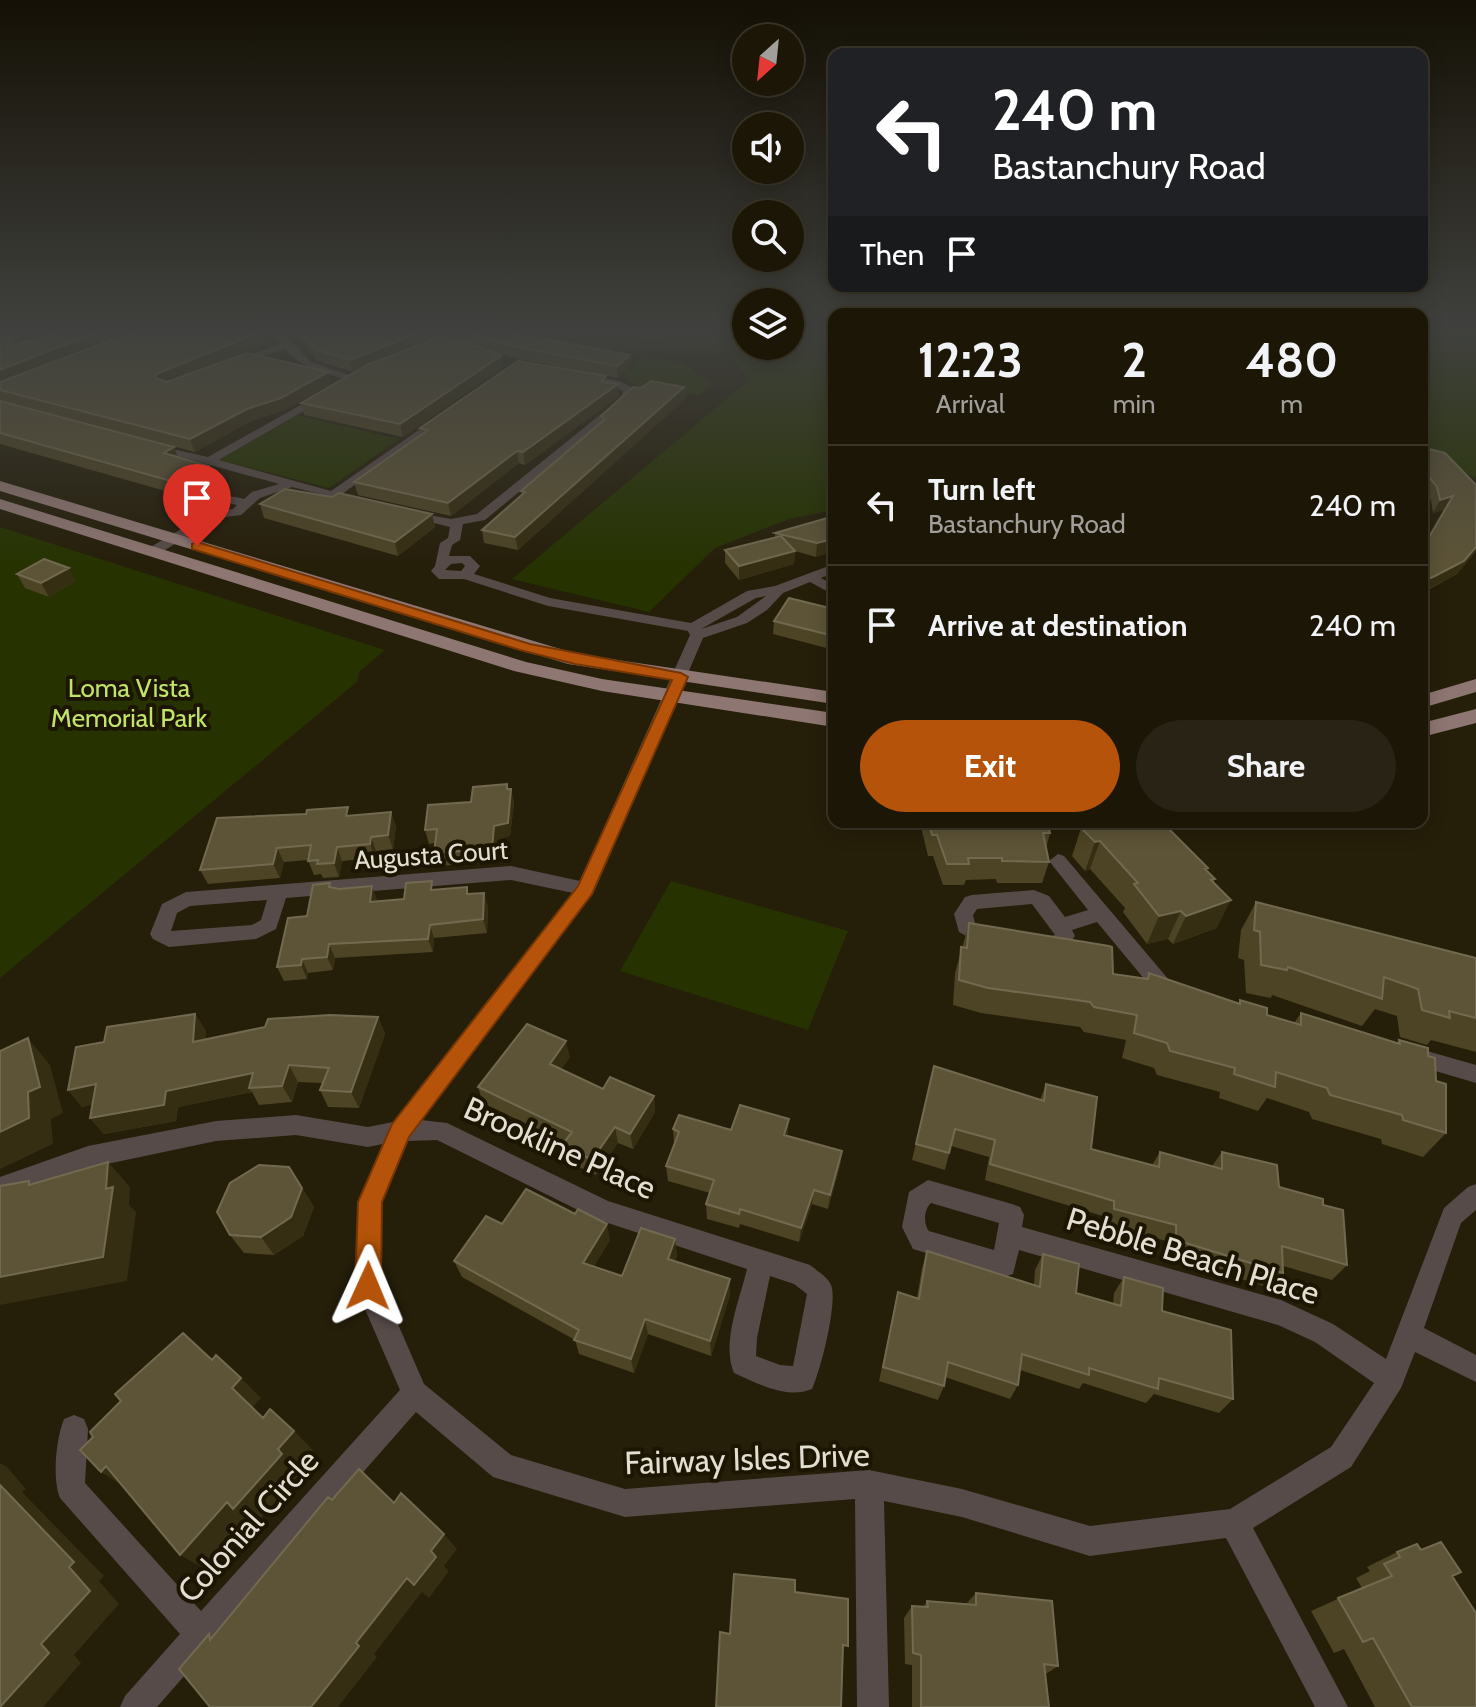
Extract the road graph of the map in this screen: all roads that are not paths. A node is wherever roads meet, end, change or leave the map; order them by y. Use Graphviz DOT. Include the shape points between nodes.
graph roads {
  1 [pos="300,409"];
  2 [pos="614,409"];
  3 [pos="451,413"];
  4 [pos="135,441"];
  5 [pos="210,461"];
  6 [pos="257,474"];
  7 [pos="293,483"];
  8 [pos="0,486"];
  9 [pos="334,494"];
  10 [pos="238,502"];
  11 [pos="0,504"];
  12 [pos="376,506"];
  13 [pos="404,515"];
  14 [pos="457,523"];
  15 [pos="173,539"];
  16 [pos="454,540"];
  17 [pos="152,552"];
  18 [pos="467,568"];
  19 [pos="828,570"];
  20 [pos="809,576"];
  21 [pos="828,587"];
  22 [pos="778,590"];
  23 [pos="735,602"];
  24 [pos="753,613"];
  25 [pos="695,631"];
  26 [pos="1476,685"];
  27 [pos="676,687"];
  28 [pos="828,698"];
  29 [pos="1428,700"];
  30 [pos="1476,716"];
  31 [pos="828,719"];
  32 [pos="1428,728"];
  33 [pos="1058,861"];
  34 [pos="586,889"];
  35 [pos="278,892"];
  36 [pos="1102,913"];
  37 [pos="1061,926"];
  38 [pos="1192,995"];
  39 [pos="1386,1049"];
  40 [pos="1476,1074"];
  41 [pos="400,1131"];
  42 [pos="0,1188"];
  43 [pos="1476,1195"];
  44 [pos="1009,1235"];
  45 [pos="761,1262"];
  46 [pos="1410,1335"];
  47 [pos="1476,1369"];
  48 [pos="1392,1379"];
  49 [pos="415,1393"];
  50 [pos="74,1429"];
  51 [pos="869,1484"];
  52 [pos="1234,1523"];
  53 [pos="200,1633"];
  54 [pos="136,1707"];
  55 [pos="873,1707"];
  56 [pos="1332,1707"];
  1 -- 5 [label="street"];
  2 -- 14 [label="street" via="481,517"];
  3 -- 9 [label="street"];
  4 -- 5 [label="street"];
  5 -- 6 [label="street"];
  6 -- 7 [label="street"];
  6 -- 10 [label="street"];
  7 -- 9 [label="street"];
  7 -- 10 [label="street"];
  8 -- 15 [label="main road"];
  9 -- 12 [label="street"];
  10 -- 15 [label="street" via="237,512 214,515"];
  11 -- 17 [label="main road"];
  13 -- 14 [label="street"];
  14 -- 16 [label="street"];
  15 -- 17 [label="street"];
  15 -- 27 [label="main road" via="525,647"];
  16 -- 18 [label="street" via="463,543"];
  16 -- 18 [label="street" via="446,543 438,571 444,576"];
  17 -- 27 [label="main road" via="521,667"];
  18 -- 25 [label="street" via="494,587"];
  19 -- 20 [label="street"];
  20 -- 21 [label="street"];
  20 -- 22 [label="street"];
  22 -- 23 [label="street"];
  22 -- 24 [label="street"];
  23 -- 24 [label="street"];
  23 -- 25 [label="street"];
  24 -- 25 [label="street" via="726,627"];
  25 -- 27 [label="street, Fairway Isles Drive"];
  26 -- 29 [label="main road"];
  27 -- 28 [label="main road"];
  27 -- 31 [label="main road"];
  27 -- 34 [label="street, Fairway Isles Drive"];
  30 -- 32 [label="main road"];
  33 -- 36 [label="street"];
  34 -- 35 [label="street, Augusta Court" via="511,873"];
  34 -- 41 [label="street, Fairway Isles Drive"];
  35 -- 35 [label="street, Augusta Court" via="186,899 169,909 160,934 169,939 256,932 269,924"];
  36 -- 37 [label="street"];
  36 -- 38 [label="street" via="1162,986"];
  37 -- 37 [label="street" via="1065,936 1058,944 1018,945 980,937 966,927 963,914 972,902 1034,897"];
  39 -- 40 [label="street"];
  41 -- 42 [label="street, Brookline Place" via="368,1137 296,1125 216,1131 88,1157"];
  41 -- 45 [label="street, Brookline Place" via="439,1130 604,1211"];
  41 -- 49 [label="street, Fairway Isles Drive" via="370,1202 368,1286"];
  43 -- 46 [label="street, Fairway Isles Drive" via="1452,1216"];
  44 -- 48 [label="street, Pebble Beach Place" via="1281,1313 1324,1333"];
  45 -- 45 [label="street, Brookline Place" via="743,1364 803,1380 820,1289 801,1274"];
  46 -- 47 [label="street"];
  46 -- 48 [label="street, Fairway Isles Drive"];
  48 -- 52 [label="street, Fairway Isles Drive" via="1341,1457"];
  49 -- 51 [label="street, Fairway Isles Drive" via="503,1467 625,1503"];
  49 -- 53 [label="street, Colonial Circle"];
  50 -- 53 [label="street" via="70,1488"];
  51 -- 52 [label="street, Fairway Isles Drive" via="962,1503 1090,1541"];
  51 -- 55 [label="street"];
  52 -- 56 [label="street"];
  53 -- 54 [label="street, Colonial Circle"];
}
